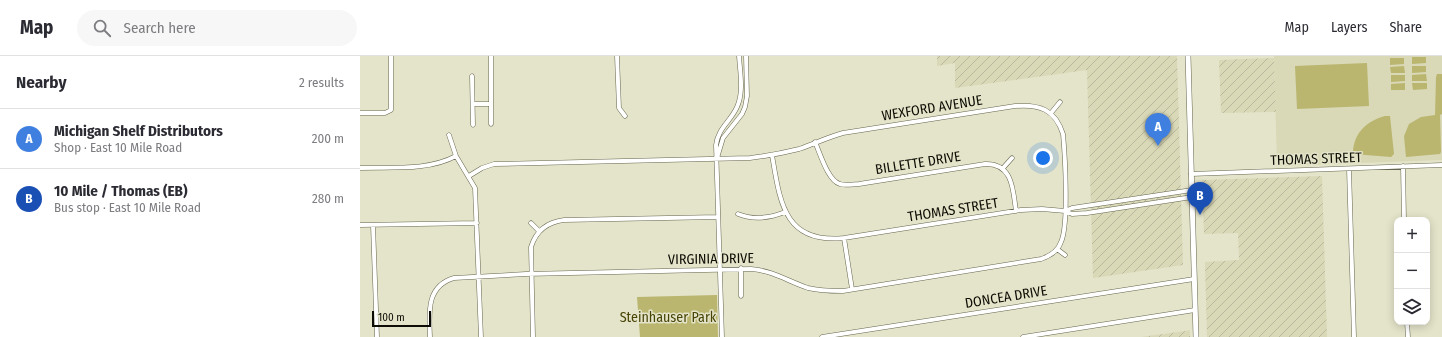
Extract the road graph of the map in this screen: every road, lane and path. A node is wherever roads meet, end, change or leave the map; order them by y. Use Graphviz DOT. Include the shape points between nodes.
graph roads {
  1 [pos="391,56"];
  2 [pos="491,56"];
  3 [pos="617,56"];
  4 [pos="739,56"];
  5 [pos="746,56"];
  6 [pos="1188,56"];
  7 [pos="472,76"];
  8 [pos="1060,102"];
  9 [pos="473,104"];
  10 [pos="491,104"];
  11 [pos="360,113"];
  12 [pos="1051,113"];
  13 [pos="625,116"];
  14 [pos="491,124"];
  15 [pos="473,125"];
  16 [pos="449,135"];
  17 [pos="816,142"];
  18 [pos="772,155"];
  19 [pos="456,156"];
  20 [pos="717,158"];
  21 [pos="1012,158"];
  22 [pos="1442,165"];
  23 [pos="1403,166"];
  24 [pos="360,168"];
  25 [pos="1003,168"];
  26 [pos="1349,168"];
  27 [pos="1191,174"];
  28 [pos="470,176"];
  29 [pos="1192,190"];
  30 [pos="1141,197"];
  31 [pos="1192,197"];
  32 [pos="1120,201"];
  33 [pos="1143,204"];
  34 [pos="1121,208"];
  35 [pos="1016,211"];
  36 [pos="1064,211"];
  37 [pos="785,212"];
  38 [pos="738,214"];
  39 [pos="718,217"];
  40 [pos="1404,217"];
  41 [pos="477,223"];
  42 [pos="531,223"];
  43 [pos="373,225"];
  44 [pos="360,226"];
  45 [pos="539,231"];
  46 [pos="844,238"];
  47 [pos="1057,249"];
  48 [pos="1065,255"];
  49 [pos="741,268"];
  50 [pos="721,269"];
  51 [pos="531,274"];
  52 [pos="479,275"];
  53 [pos="1194,279"];
  54 [pos="852,289"];
  55 [pos="741,296"];
  56 [pos="1195,310"];
  57 [pos="1407,325"];
  58 [pos="377,337"];
  59 [pos="430,337"];
  60 [pos="482,337"];
  61 [pos="533,337"];
  62 [pos="722,337"];
  63 [pos="822,337"];
  64 [pos="1023,337"];
  65 [pos="1196,337"];
  66 [pos="1354,337"];
  67 [pos="1408,337"];
  1 -- 11 [label="street" via="391,110 385,113"];
  2 -- 10 [label="street"];
  3 -- 13 [label="street" via="619,108"];
  4 -- 20 [label="street" via="740,98 736,109 719,132 716,144"];
  5 -- 20 [label="street" via="745,107 723,138"];
  6 -- 27 [label="main road"];
  7 -- 9 [label="street"];
  8 -- 12 [label="street"];
  9 -- 10 [label="street"];
  9 -- 15 [label="street"];
  10 -- 14 [label="street"];
  12 -- 17 [label="street, WEXFORD AVENUE" via="1035,106 1015,106 843,133"];
  12 -- 36 [label="street" via="1061,126 1063,134"];
  16 -- 19 [label="street"];
  17 -- 18 [label="street, WEXFORD AVENUE"];
  17 -- 25 [label="street, BILLETTE DRIVE" via="830,176 842,185 985,164"];
  18 -- 20 [label="street, WEXFORD AVENUE"];
  18 -- 37 [label="street, THOMAS STREET"];
  19 -- 24 [label="street" via="432,165"];
  19 -- 28 [label="street"];
  20 -- 28 [label="street, WEXFORD AVENUE" via="494,164"];
  20 -- 39 [label="street"];
  21 -- 25 [label="street"];
  22 -- 23 [label="street, THOMAS STREET"];
  23 -- 26 [label="street, THOMAS STREET"];
  23 -- 40 [label="street"];
  25 -- 35 [label="street" via="1012,182"];
  26 -- 27 [label="street, THOMAS STREET"];
  26 -- 66 [label="street"];
  27 -- 29 [label="main road"];
  28 -- 41 [label="street" via="475,188"];
  29 -- 30 [label="street, THOMAS STREET"];
  29 -- 31 [label="main road"];
  30 -- 32 [label="street, THOMAS STREET"];
  30 -- 33 [label="street"];
  31 -- 33 [label="street"];
  31 -- 53 [label="main road"];
  32 -- 34 [label="street"];
  32 -- 36 [label="street, THOMAS STREET"];
  33 -- 34 [label="street"];
  34 -- 36 [label="street" via="1072,214"];
  35 -- 36 [label="street, THOMAS STREET"];
  35 -- 46 [label="street, THOMAS STREET"];
  36 -- 47 [label="street" via="1065,229"];
  37 -- 38 [label="street" via="750,218"];
  37 -- 46 [label="street, THOMAS STREET" via="795,225 807,234 822,239"];
  39 -- 45 [label="street" via="564,220"];
  39 -- 50 [label="street"];
  41 -- 43 [label="street"];
  41 -- 52 [label="street"];
  42 -- 45 [label="street"];
  43 -- 44 [label="street"];
  43 -- 58 [label="street"];
  45 -- 51 [label="street" via="531,247"];
  46 -- 54 [label="street"];
  47 -- 48 [label="street"];
  47 -- 54 [label="street, VIRGINIA DRIVE" via="1048,257 1036,260"];
  49 -- 50 [label="street, VIRGINIA DRIVE"];
  49 -- 54 [label="street, VIRGINIA DRIVE" via="772,272 801,285 824,291"];
  49 -- 55 [label="street"];
  50 -- 51 [label="street, VIRGINIA DRIVE"];
  50 -- 62 [label="street"];
  51 -- 52 [label="street, VIRGINIA DRIVE"];
  51 -- 61 [label="street"];
  52 -- 59 [label="street, VIRGINIA DRIVE" via="446,280 438,287 430,299"];
  52 -- 60 [label="street"];
  53 -- 56 [label="main road"];
  53 -- 63 [label="street, DONCEA DRIVE"];
  56 -- 64 [label="street"];
  56 -- 65 [label="main road"];
  57 -- 67 [label="street"];
}
